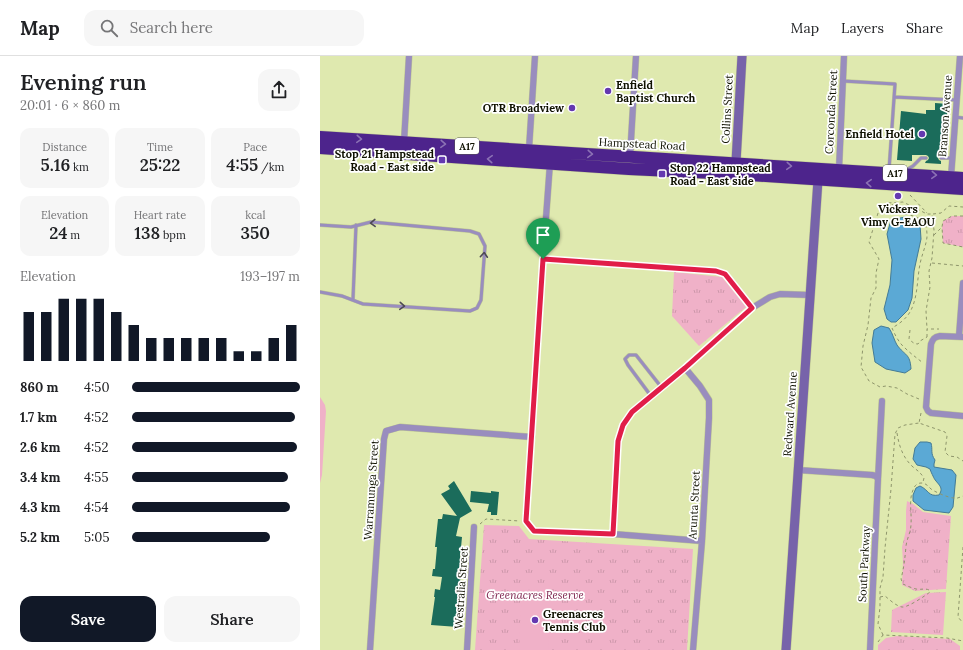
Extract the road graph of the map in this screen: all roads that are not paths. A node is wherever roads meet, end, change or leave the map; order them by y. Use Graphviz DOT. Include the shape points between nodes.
graph roads {
  1 [pos="409,56"];
  2 [pos="531,56"];
  3 [pos="535,56"];
  4 [pos="636,56"];
  5 [pos="742,56"];
  6 [pos="844,56"];
  7 [pos="960,56"];
  8 [pos="843,81"];
  9 [pos="894,97"];
  10 [pos="956,100"];
  11 [pos="955,117"];
  12 [pos="963,118"];
  13 [pos="320,137"];
  14 [pos="404,142"];
  15 [pos="320,148"];
  16 [pos="529,149"];
  17 [pos="404,154"];
  18 [pos="550,157"];
  19 [pos="926,158"];
  20 [pos="941,158"];
  21 [pos="952,158"];
  22 [pos="529,162"];
  23 [pos="630,163"];
  24 [pos="736,168"];
  25 [pos="895,173"];
  26 [pos="819,174"];
  27 [pos="839,175"];
  28 [pos="955,181"];
  29 [pos="963,189"];
  30 [pos="320,225"];
  31 [pos="356,225"];
  32 [pos="543,259"];
  33 [pos="963,283"];
  34 [pos="320,292"];
  35 [pos="810,295"];
  36 [pos="353,299"];
  37 [pos="752,308"];
  38 [pos="961,336"];
  39 [pos="685,368"];
  40 [pos="662,388"];
  41 [pos="652,396"];
  42 [pos="882,401"];
  43 [pos="963,416"];
  44 [pos="532,437"];
  45 [pos="798,470"];
  46 [pos="878,479"];
  47 [pos="474,527"];
  48 [pos="613,534"];
  49 [pos="702,540"];
  50 [pos="870,647"];
  51 [pos="370,650"];
  52 [pos="467,650"];
  53 [pos="693,650"];
  54 [pos="786,650"];
  1 -- 14 [label="street"];
  2 -- 3 [label="street"];
  3 -- 16 [label="street"];
  4 -- 23 [label="street"];
  5 -- 24 [label="street, Collins Street"];
  6 -- 8 [label="street, Corconda Street"];
  7 -- 10 [label="street, Branson Avenue"];
  8 -- 9 [label="lane" via="895,84"];
  8 -- 27 [label="street, Corconda Street"];
  9 -- 10 [label="lane"];
  9 -- 25 [label="lane"];
  10 -- 11 [label="street, Branson Avenue"];
  11 -- 12 [label="lane"];
  11 -- 21 [label="street, Branson Avenue"];
  13 -- 14 [label="highway, Hampstead Road / A17, one-way"];
  14 -- 16 [label="highway, Hampstead Road / A17, one-way"];
  14 -- 17 [label="highway"];
  15 -- 17 [label="highway, Hampstead Road / A17"];
  16 -- 18 [label="highway, Hampstead Road / A17"];
  16 -- 22 [label="highway"];
  22 -- 17 [label="highway, Hampstead Road / A17, one-way"];
  18 -- 22 [label="highway, Hampstead Road / A17"];
  18 -- 23 [label="highway, Hampstead Road / A17"];
  18 -- 32 [label="street"];
  19 -- 25 [label="lane" via="921,158 913,166"];
  20 -- 21 [label="lane"];
  21 -- 28 [label="street, Branson Avenue"];
  23 -- 24 [label="highway, Hampstead Road / A17"];
  24 -- 26 [label="highway, Hampstead Road / A17"];
  25 -- 27 [label="highway, Hampstead Road / A17"];
  25 -- 28 [label="highway, Hampstead Road / A17, one-way"];
  26 -- 27 [label="highway, Hampstead Road / A17"];
  26 -- 35 [label="street, Redward Avenue"];
  28 -- 27 [label="highway, Hampstead Road / A17, one-way"];
  28 -- 29 [label="highway, Hampstead Road / A17"];
  30 -- 31 [label="lane"];
  31 -- 36 [label="lane"];
  36 -- 31 [label="lane, one-way" via="363,304 470,311 477,308 481,300 485,246 479,234 470,231 371,222"];
  32 -- 37 [label="street" via="716,271 725,274"];
  32 -- 44 [label="street"];
  33 -- 38 [label="street"];
  34 -- 36 [label="lane"];
  35 -- 37 [label="street" via="780,294"];
  35 -- 45 [label="street, Redward Avenue"];
  37 -- 39 [label="street"];
  38 -- 43 [label="street" via="936,337 931,344 926,407 931,413"];
  39 -- 40 [label="street"];
  39 -- 49 [label="street, Arunta Street" via="709,400"];
  40 -- 41 [label="street"];
  40 -- 41 [label="lane" via="636,355 629,355 625,359 628,365"];
  41 -- 48 [label="street" via="632,412 623,425 618,441"];
  42 -- 46 [label="street, South Parkway"];
  44 -- 48 [label="street" via="526,521 534,531"];
  44 -- 51 [label="street, Warramunga Street" via="400,427 386,431"];
  45 -- 46 [label="street" via="872,474"];
  45 -- 54 [label="street, Redward Avenue"];
  46 -- 50 [label="street, South Parkway"];
  47 -- 52 [label="street, Westralia Street"];
  48 -- 49 [label="street"];
  49 -- 53 [label="street, Arunta Street"];
}
